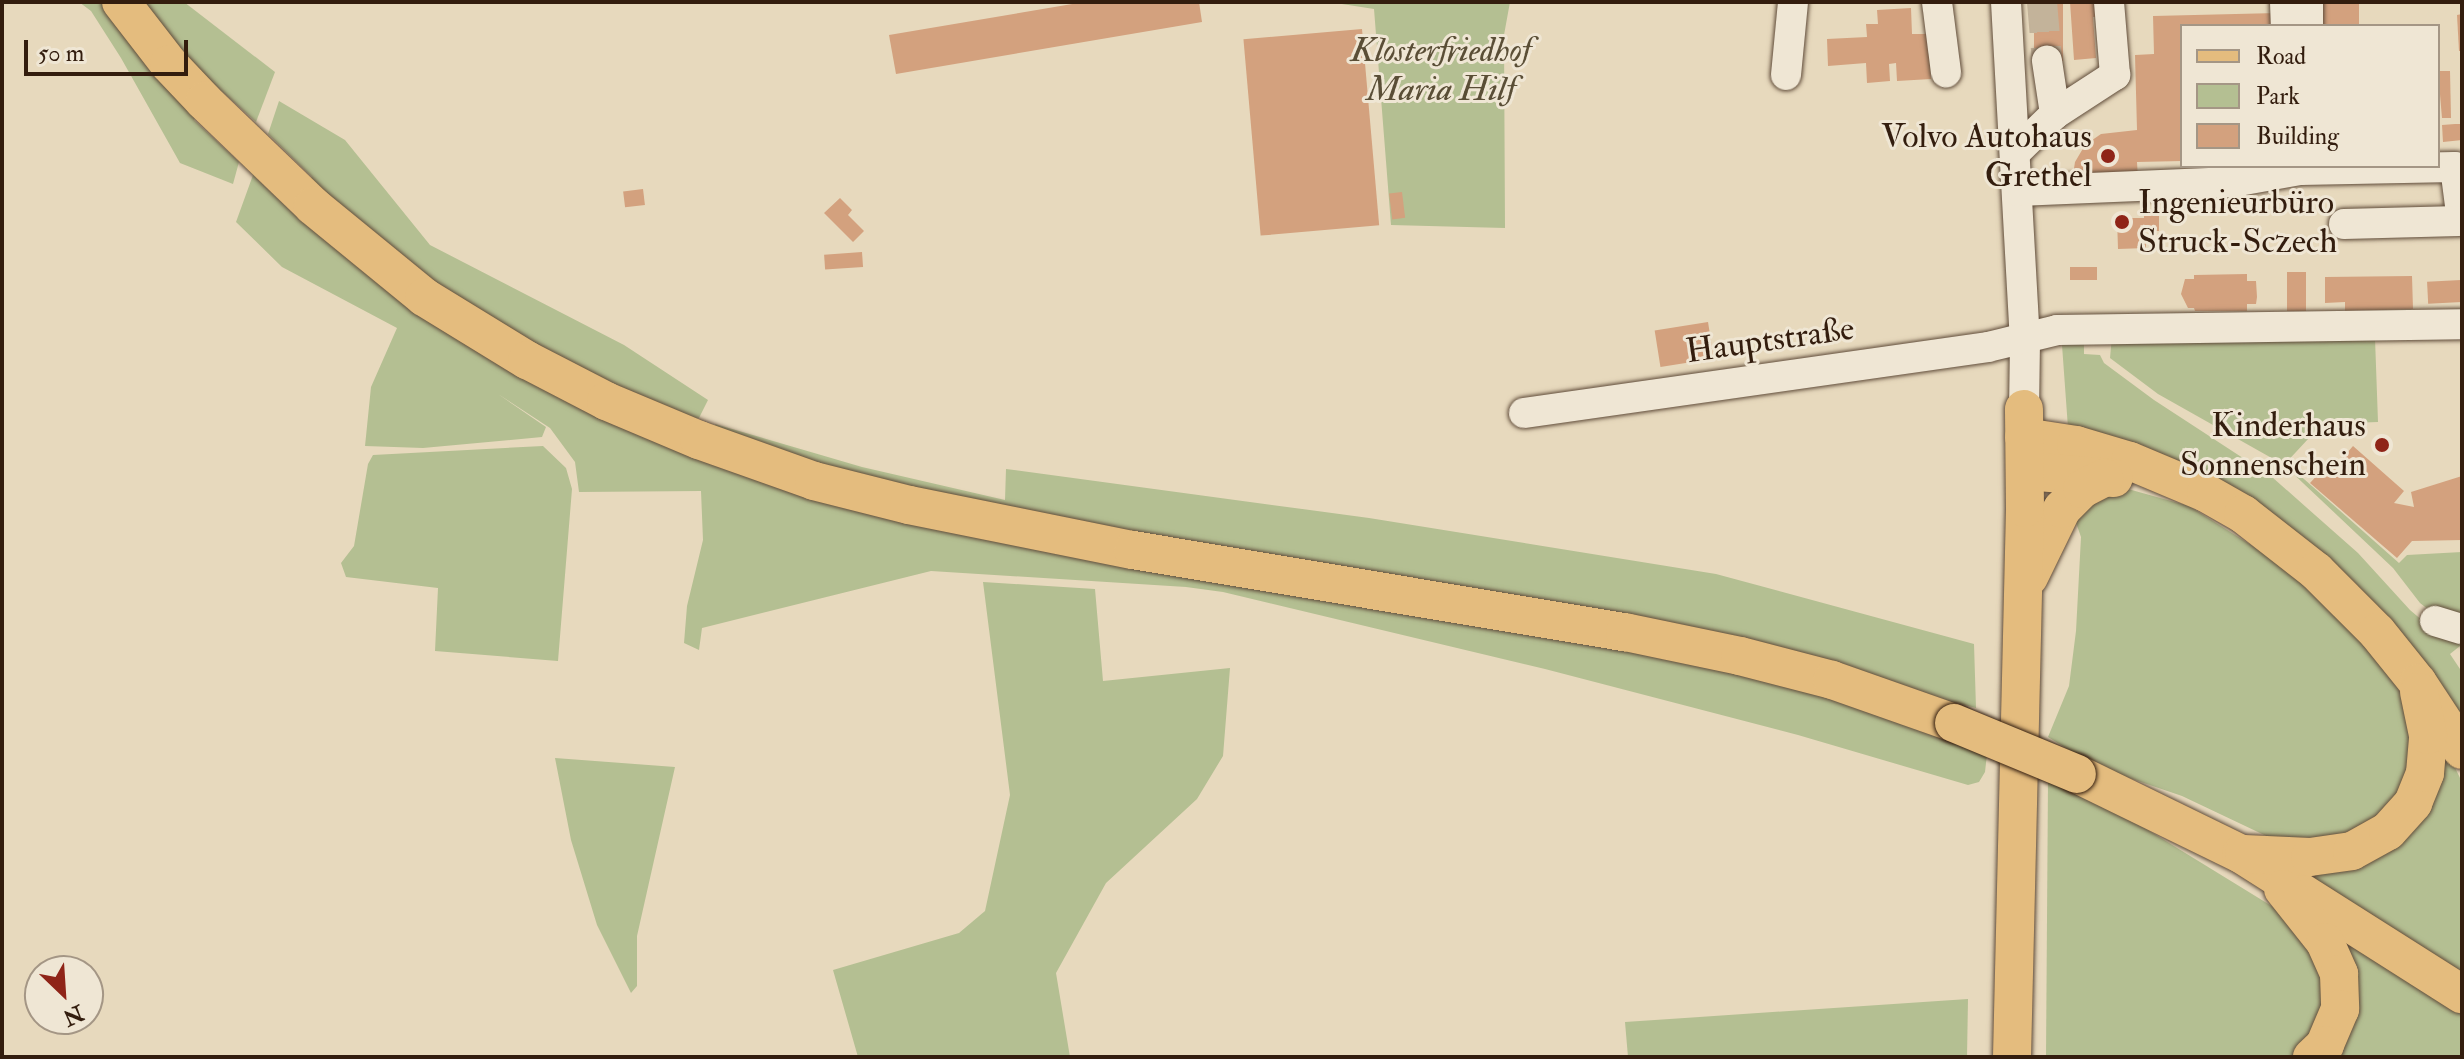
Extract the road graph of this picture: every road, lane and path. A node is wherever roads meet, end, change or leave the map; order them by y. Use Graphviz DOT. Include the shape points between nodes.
graph roads {
  1 [pos="121,2"];
  2 [pos="1793,2"];
  3 [pos="1937,2"];
  4 [pos="2006,2"];
  5 [pos="2109,2"];
  6 [pos="2285,2"];
  7 [pos="2308,2"];
  8 [pos="2286,24"];
  9 [pos="2308,24"];
  10 [pos="2054,60"];
  11 [pos="1946,72"];
  12 [pos="1786,75"];
  13 [pos="2055,114"];
  14 [pos="2016,152"];
  15 [pos="2440,167"];
  16 [pos="2300,168"];
  17 [pos="2018,191"];
  18 [pos="2461,221"];
  19 [pos="2344,224"];
  20 [pos="2462,324"];
  21 [pos="2025,341"];
  22 [pos="1524,413"];
  23 [pos="2025,439"];
  24 [pos="2165,475"];
  25 [pos="2104,478"];
  26 [pos="2021,593"];
  27 [pos="2418,683"];
  28 [pos="2462,750"];
  29 [pos="2255,862"];
  30 [pos="2462,994"];
  31 [pos="2012,1057"];
  32 [pos="2312,1057"];
  1 -- 29 [label="main road, bridge" via="198,96 313,206 424,297 527,360 620,406 814,481 1044,534 1625,632 1832,680 2077,774"];
  2 -- 12 [label="street"];
  3 -- 11 [label="street"];
  4 -- 14 [label="street"];
  5 -- 13 [label="street" via="2115,75"];
  6 -- 8 [label="street"];
  7 -- 9 [label="street"];
  10 -- 13 [label="street"];
  13 -- 14 [label="street"];
  14 -- 17 [label="street"];
  15 -- 18 [label="street" via="2455,167"];
  16 -- 17 [label="street" via="2233,182"];
  17 -- 21 [label="street"];
  18 -- 19 [label="street"];
  20 -- 21 [label="street, Hauptstraße" via="2070,330"];
  21 -- 22 [label="street, Hauptstraße"];
  21 -- 23 [label="street"];
  23 -- 24 [label="main road" via="2076,445"];
  23 -- 25 [label="main road"];
  23 -- 26 [label="main road"];
  24 -- 25 [label="main road"];
  24 -- 27 [label="main road" via="2243,514 2316,571 2377,632"];
  25 -- 26 [label="main road" via="2082,489 2062,509"];
  26 -- 31 [label="main road"];
  27 -- 28 [label="main road"];
  27 -- 29 [label="main road" via="2428,735 2425,773 2413,803 2388,831 2352,851"];
  29 -- 30 [label="main road"];
  29 -- 32 [label="main road" via="2325,942 2339,974 2340,1009 2325,1045"];
}
